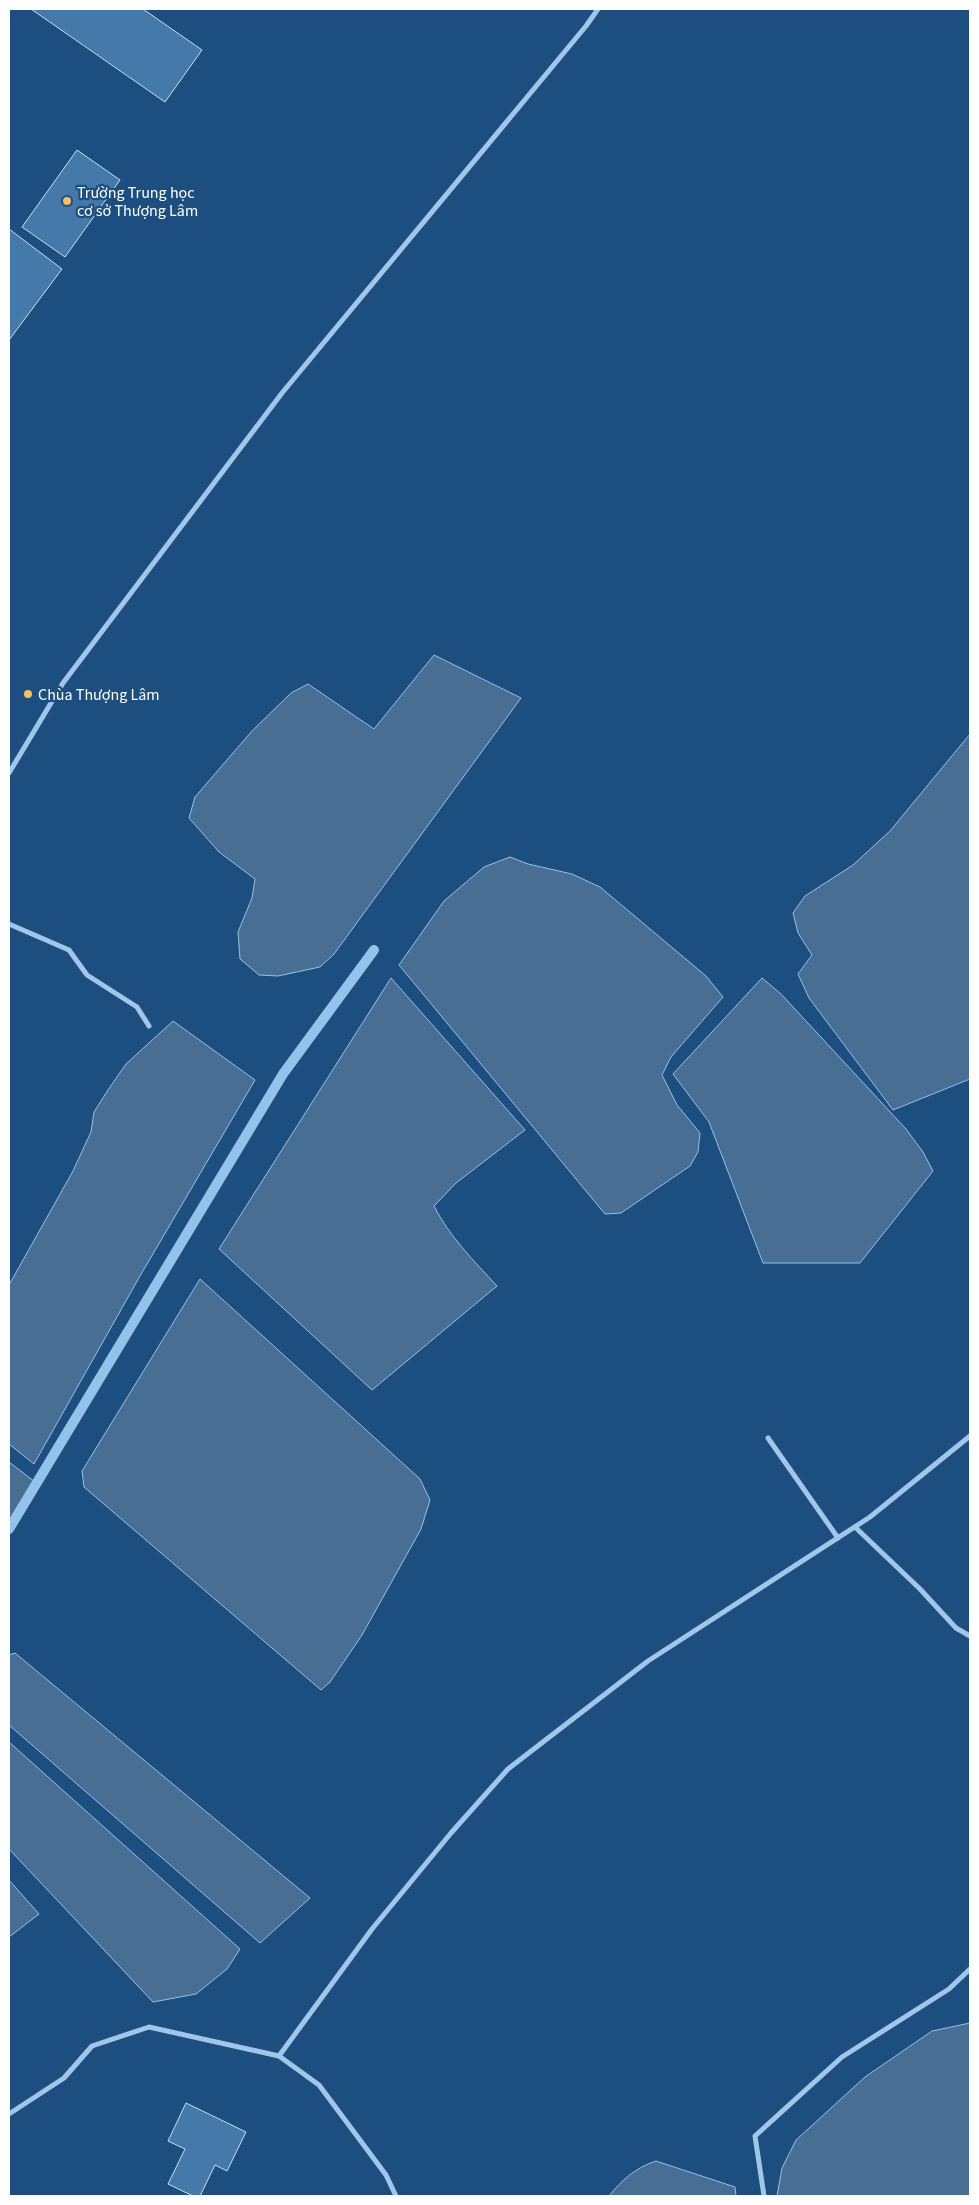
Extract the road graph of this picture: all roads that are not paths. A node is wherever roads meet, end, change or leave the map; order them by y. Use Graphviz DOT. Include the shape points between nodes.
graph roads {
  1 [pos="598,9"];
  2 [pos="9,773"];
  3 [pos="9,924"];
  4 [pos="149,1026"];
  5 [pos="970,1436"];
  6 [pos="768,1438"];
  7 [pos="855,1527"];
  8 [pos="838,1538"];
  9 [pos="970,1636"];
  10 [pos="970,1969"];
  11 [pos="279,2056"];
  12 [pos="9,2114"];
  13 [pos="396,2196"];
  14 [pos="764,2196"];
  1 -- 2 [label="street" via="282,393 63,683"];
  3 -- 4 [label="street" via="69,950 87,975 137,1007"];
  5 -- 7 [label="street" via="889,1504"];
  6 -- 8 [label="street"];
  7 -- 8 [label="street"];
  7 -- 9 [label="street" via="956,1628"];
  8 -- 11 [label="street" via="648,1661 508,1769 372,1929"];
  10 -- 14 [label="street" via="949,1989 842,2057 755,2136"];
  11 -- 12 [label="street" via="149,2027 92,2046 64,2078"];
  11 -- 13 [label="street" via="319,2085 386,2175"];
}
